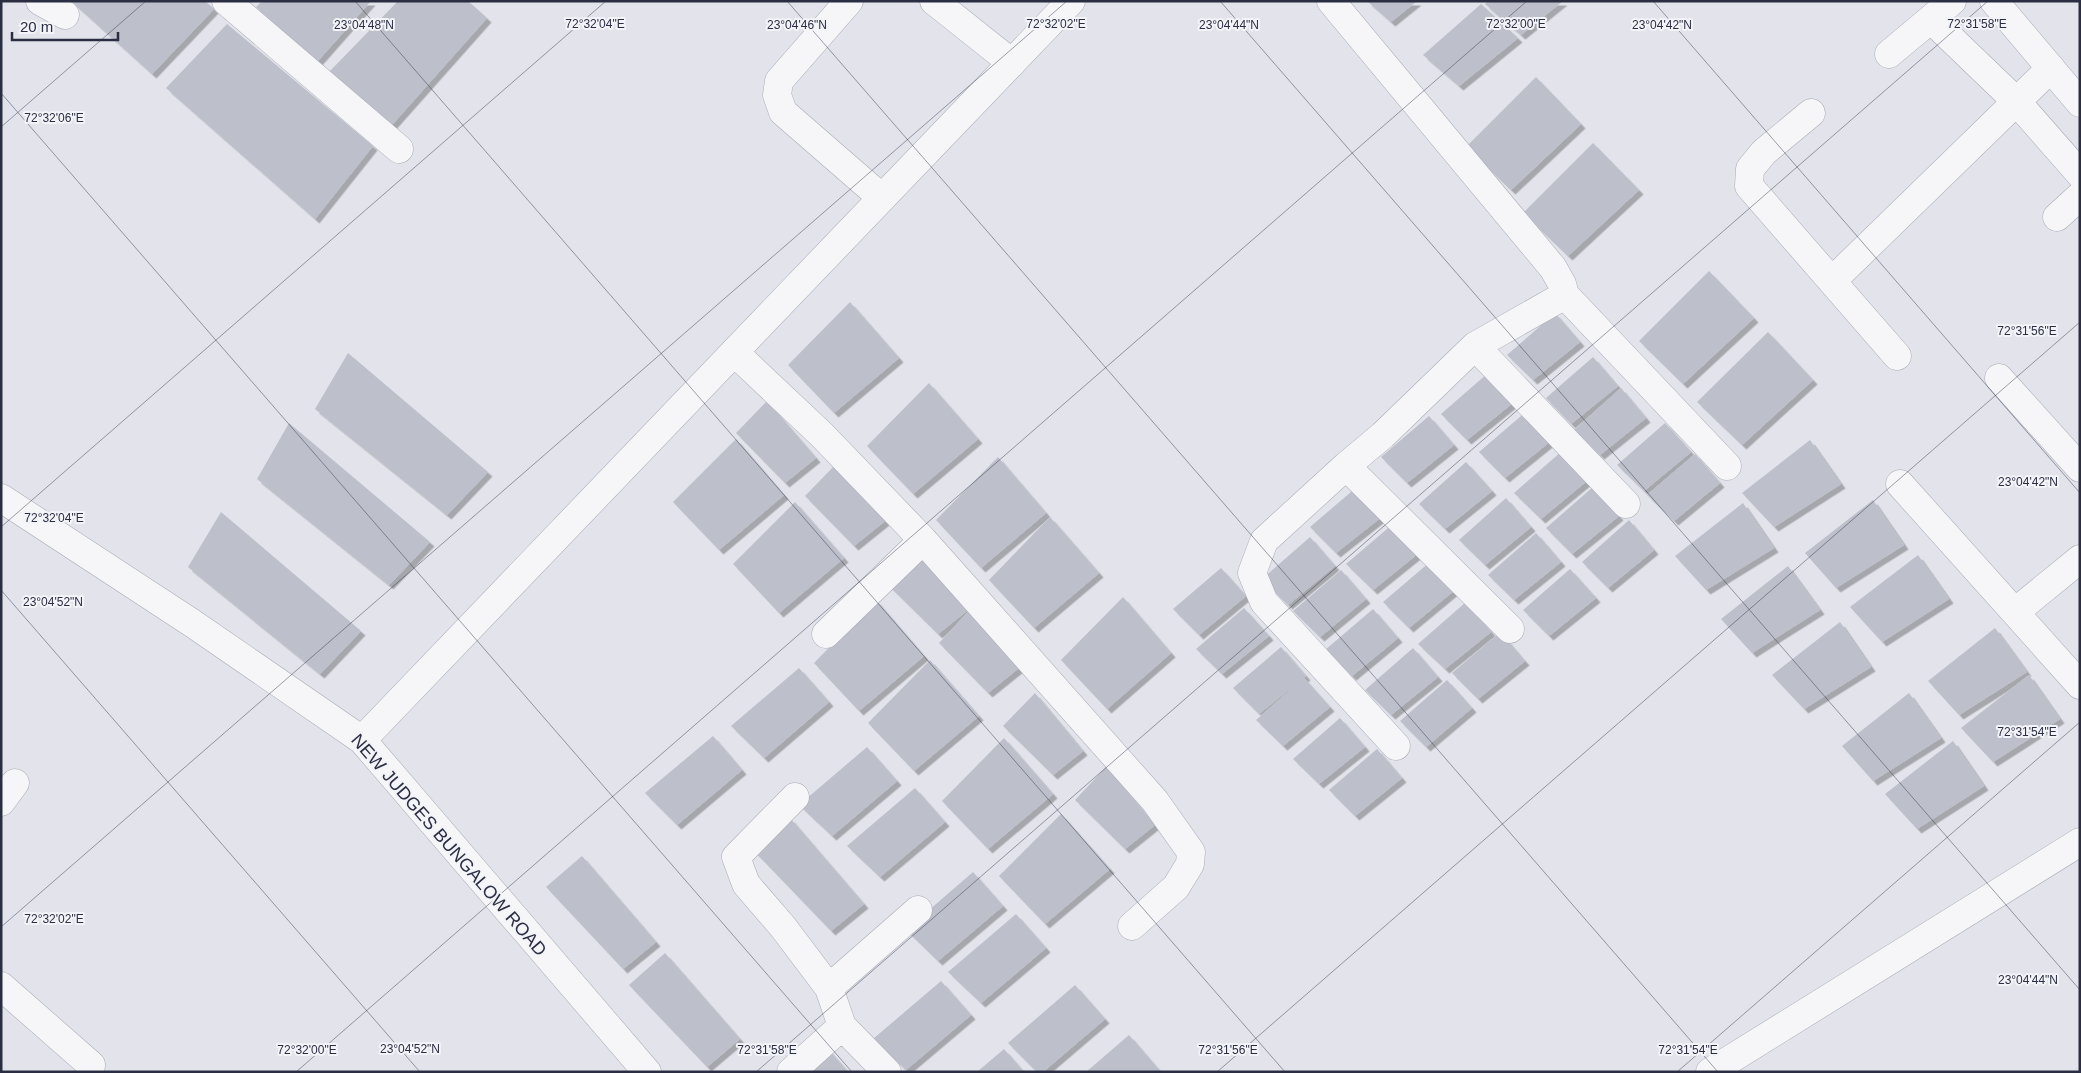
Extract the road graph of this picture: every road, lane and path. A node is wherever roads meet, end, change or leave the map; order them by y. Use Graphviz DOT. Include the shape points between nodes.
graph roads {
  1 [pos="40,1"];
  2 [pos="226,1"];
  3 [pos="849,1"];
  4 [pos="934,1"];
  5 [pos="1071,1"];
  6 [pos="1331,1"];
  7 [pos="1994,1"];
  8 [pos="1942,10"];
  9 [pos="65,16"];
  10 [pos="1889,54"];
  11 [pos="1012,63"];
  12 [pos="2051,68"];
  13 [pos="2017,102"];
  14 [pos="2080,103"];
  15 [pos="1811,113"];
  16 [pos="399,149"];
  17 [pos="2080,174"];
  18 [pos="2080,196"];
  19 [pos="882,198"];
  20 [pos="2056,217"];
  21 [pos="1833,280"];
  22 [pos="1564,295"];
  23 [pos="1476,346"];
  24 [pos="734,352"];
  25 [pos="1897,356"];
  26 [pos="1999,378"];
  27 [pos="1346,466"];
  28 [pos="1727,466"];
  29 [pos="2080,468"];
  30 [pos="1900,484"];
  31 [pos="1,498"];
  32 [pos="1626,504"];
  33 [pos="923,540"];
  34 [pos="2080,560"];
  35 [pos="2015,612"];
  36 [pos="1510,629"];
  37 [pos="826,634"];
  38 [pos="2080,685"];
  39 [pos="362,740"];
  40 [pos="1396,746"];
  41 [pos="795,796"];
  42 [pos="2080,842"];
  43 [pos="918,910"];
  44 [pos="1132,926"];
  45 [pos="1,986"];
  46 [pos="829,988"];
  47 [pos="842,1026"];
  48 [pos="90,1072"];
  49 [pos="646,1072"];
  50 [pos="790,1072"];
  51 [pos="887,1072"];
  52 [pos="1710,1072"];
  1 -- 9 [label="street"];
  2 -- 16 [label="street"];
  3 -- 19 [label="street" via="779,81 777,96 783,112"];
  4 -- 11 [label="street"];
  5 -- 11 [label="street"];
  6 -- 22 [label="street" via="1553,268"];
  7 -- 12 [label="street"];
  8 -- 10 [label="street"];
  8 -- 13 [label="street" via="1940,28"];
  11 -- 19 [label="street"];
  12 -- 13 [label="street"];
  12 -- 14 [label="street"];
  13 -- 17 [label="street"];
  13 -- 21 [label="street"];
  15 -- 21 [label="street" via="1764,152 1750,169 1749,186"];
  18 -- 20 [label="street"];
  19 -- 24 [label="street"];
  21 -- 25 [label="street"];
  22 -- 23 [label="street"];
  22 -- 28 [label="street"];
  23 -- 27 [label="street"];
  23 -- 32 [label="street"];
  24 -- 33 [label="street" via="822,435"];
  24 -- 39 [label="street"];
  26 -- 29 [label="street"];
  27 -- 36 [label="street"];
  27 -- 40 [label="street" via="1264,541 1252,573 1264,602"];
  30 -- 35 [label="street"];
  31 -- 39 [label="street, NEW JUDGES BUNGALOW ROAD" via="192,623"];
  33 -- 37 [label="street"];
  33 -- 44 [label="street" via="1155,801 1191,852 1190,864 1176,887"];
  34 -- 35 [label="street"];
  35 -- 38 [label="street"];
  39 -- 49 [label="street, NEW JUDGES BUNGALOW ROAD"];
  41 -- 46 [label="street" via="736,857 746,884"];
  42 -- 52 [label="street"];
  43 -- 46 [label="street"];
  45 -- 48 [label="street" via="91,1065"];
  46 -- 47 [label="street"];
  47 -- 50 [label="street"];
  47 -- 51 [label="street"];
}
